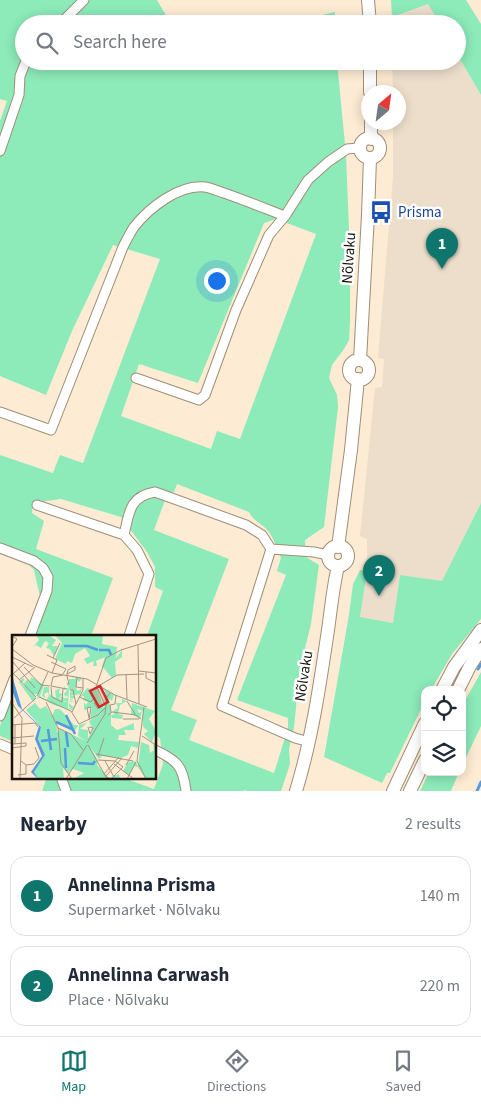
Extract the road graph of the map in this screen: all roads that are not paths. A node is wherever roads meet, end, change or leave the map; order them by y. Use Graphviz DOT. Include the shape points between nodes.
graph roads {
  1 [pos="84,0"];
  2 [pos="368,0"];
  3 [pos="69,15"];
  4 [pos="369,15"];
  5 [pos="22,70"];
  6 [pos="370,70"];
  7 [pos="370,85"];
  8 [pos="370,130"];
  9 [pos="371,139"];
  10 [pos="359,148"];
  11 [pos="0,151"];
  12 [pos="370,158"];
  13 [pos="285,216"];
  14 [pos="136,378"];
  15 [pos="0,412"];
  16 [pos="37,505"];
  17 [pos="124,536"];
  18 [pos="338,546"];
  19 [pos="0,548"];
  20 [pos="271,549"];
  21 [pos="328,555"];
  22 [pos="338,566"];
  23 [pos="481,630"];
  24 [pos="30,635"];
  25 [pos="129,635"];
  26 [pos="481,649"];
  27 [pos="12,684"];
  28 [pos="444,686"];
  29 [pos="460,686"];
  30 [pos="0,716"];
  31 [pos="421,731"];
  32 [pos="309,742"];
  33 [pos="0,744"];
  34 [pos="12,749"];
  35 [pos="156,750"];
  36 [pos="421,769"];
  37 [pos="61,778"];
  38 [pos="395,786"];
  39 [pos="411,790"];
  40 [pos="66,791"];
  41 [pos="186,791"];
  42 [pos="296,791"];
  1 -- 3 [label="street"];
  2 -- 4 [label="street"];
  5 -- 11 [label="street" via="19,94"];
  6 -- 7 [label="street"];
  8 -- 9 [label="street, Nõlvaku"];
  9 -- 10 [label="street" via="362,142"];
  9 -- 12 [label="street, Nõlvaku" via="380,148 376,156"];
  10 -- 12 [label="street" via="362,155"];
  10 -- 13 [label="street" via="347,149 308,180"];
  12 -- 18 [label="street, Nõlvaku" via="360,360 368,370 366,376 358,380"];
  13 -- 14 [label="street" via="269,235 236,310 205,395 199,400"];
  13 -- 15 [label="street" via="205,187 172,194 160,202 134,227 123,247 51,430"];
  16 -- 17 [label="street"];
  17 -- 20 [label="street" via="133,504 141,496 154,492 246,525 262,535"];
  17 -- 25 [label="street" via="138,550 149,574"];
  18 -- 21 [label="street"];
  18 -- 22 [label="street, Nõlvaku" via="344,548 348,556 344,564"];
  19 -- 24 [label="street" via="34,561 48,577 47,591"];
  20 -- 21 [label="street"];
  20 -- 32 [label="street" via="222,706"];
  21 -- 22 [label="street" via="330,561"];
  22 -- 32 [label="street, Nõlvaku"];
  23 -- 28 [label="street"];
  26 -- 29 [label="street"];
  27 -- 30 [label="street"];
  31 -- 38 [label="street"];
  32 -- 42 [label="street, Nõlvaku"];
  33 -- 34 [label="street"];
  35 -- 41 [label="street" via="170,757 180,768"];
  36 -- 39 [label="street"];
  37 -- 40 [label="street"];
}
